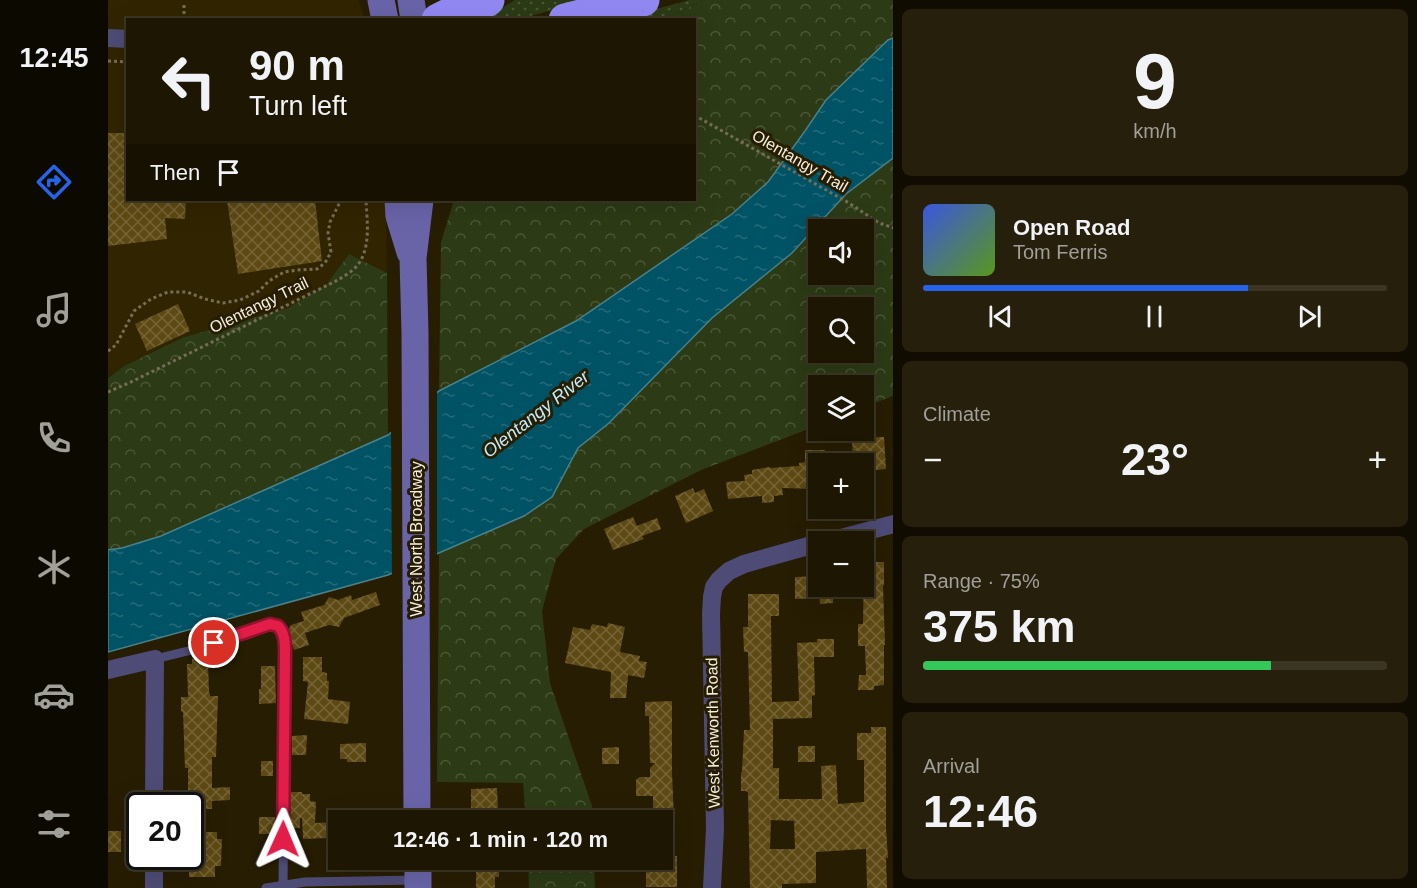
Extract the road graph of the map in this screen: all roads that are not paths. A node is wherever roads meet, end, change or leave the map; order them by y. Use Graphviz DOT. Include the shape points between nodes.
graph roads {
  1 [pos="381,0"];
  2 [pos="411,0"];
  3 [pos="488,0"];
  4 [pos="643,0"];
  5 [pos="385,18"];
  6 [pos="414,18"];
  7 [pos="442,18"];
  8 [pos="573,18"];
  9 [pos="108,38"];
  10 [pos="126,39"];
  11 [pos="398,201"];
  12 [pos="420,201"];
  13 [pos="413,258"];
  14 [pos="893,524"];
  15 [pos="868,531"];
  16 [pos="808,546"];
  17 [pos="155,659"];
  18 [pos="108,670"];
  19 [pos="154,792"];
  20 [pos="417,810"];
  21 [pos="154,870"];
  22 [pos="418,876"];
  23 [pos="283,886"];
  24 [pos="154,888"];
  25 [pos="266,888"];
  26 [pos="712,888"];
  1 -- 5 [label="main road"];
  2 -- 6 [label="main road"];
  3 -- 7 [label="highway"];
  4 -- 8 [label="highway"];
  9 -- 10 [label="street"];
  11 -- 13 [label="main road, West North Broadway"];
  12 -- 13 [label="main road, West North Broadway"];
  13 -- 20 [label="main road, West North Broadway"];
  14 -- 15 [label="street"];
  16 -- 26 [label="street, West Kenworth Road" via="744,564 729,571 714,587"];
  17 -- 18 [label="street"];
  17 -- 19 [label="street"];
  17 -- 23 [label="lane" via="270,624 282,631"];
  21 -- 24 [label="street"];
  22 -- 23 [label="lane"];
  23 -- 25 [label="lane"];
}
